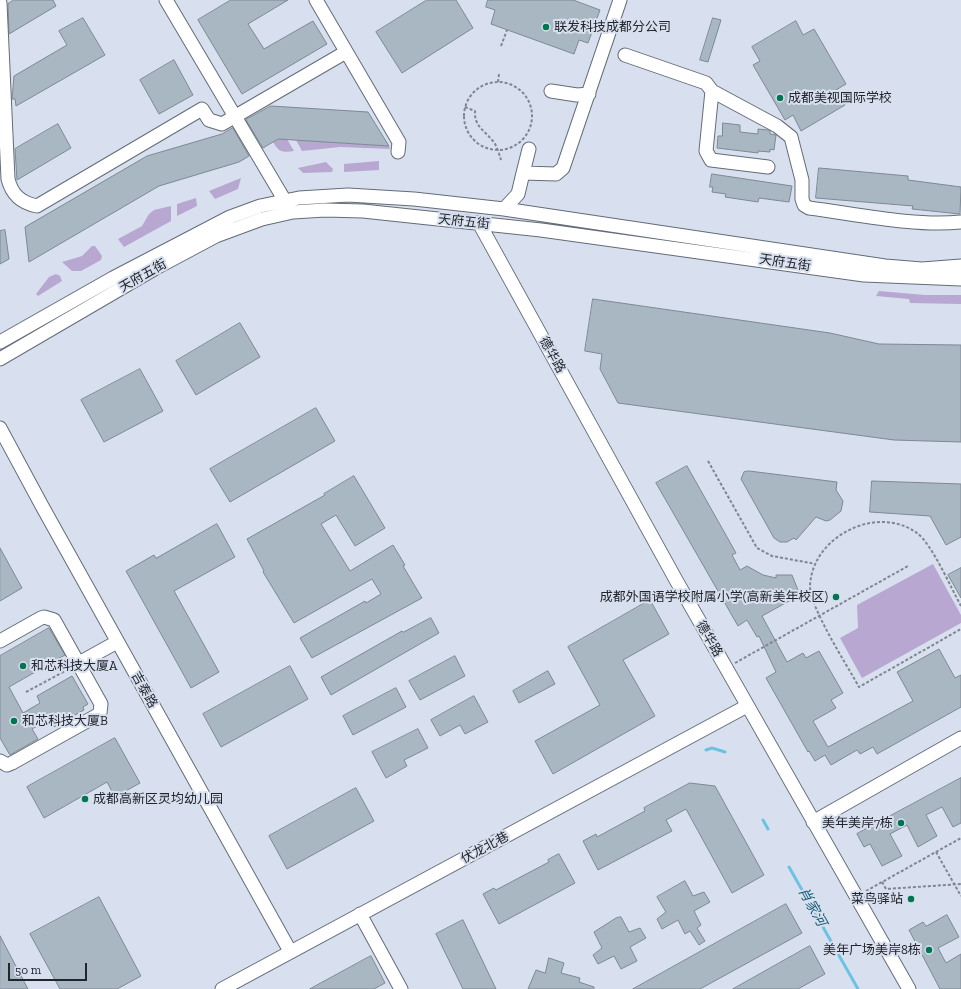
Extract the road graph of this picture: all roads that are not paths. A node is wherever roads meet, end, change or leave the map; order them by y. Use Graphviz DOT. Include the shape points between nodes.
graph roads {
  1 [pos="166,0"];
  2 [pos="316,0"];
  3 [pos="620,0"];
  4 [pos="0,2"];
  5 [pos="346,52"];
  6 [pos="625,55"];
  7 [pos="550,91"];
  8 [pos="712,91"];
  9 [pos="588,94"];
  10 [pos="236,116"];
  11 [pos="529,149"];
  12 [pos="398,152"];
  13 [pos="768,167"];
  14 [pos="523,173"];
  15 [pos="285,201"];
  16 [pos="504,209"];
  17 [pos="961,222"];
  18 [pos="479,223"];
  19 [pos="961,266"];
  20 [pos="961,279"];
  21 [pos="0,342"];
  22 [pos="0,359"];
  23 [pos="0,428"];
  24 [pos="0,641"];
  25 [pos="117,642"];
  26 [pos="74,666"];
  27 [pos="747,706"];
  28 [pos="961,738"];
  29 [pos="0,761"];
  30 [pos="813,822"];
  31 [pos="360,914"];
  32 [pos="290,951"];
  33 [pos="222,989"];
  34 [pos="401,989"];
  35 [pos="909,989"];
  1 -- 10 [label="street"];
  2 -- 5 [label="street"];
  3 -- 9 [label="street"];
  4 -- 10 [label="street" via="8,179 15,195 29,205 37,206 202,109 209,120 222,124"];
  5 -- 10 [label="street"];
  5 -- 12 [label="street" via="399,142"];
  6 -- 8 [label="street" via="706,82"];
  7 -- 9 [label="street"];
  8 -- 13 [label="street" via="706,151 708,157 711,160"];
  8 -- 17 [label="street" via="777,126 791,137 802,180 802,199 804,205 809,208 919,222"];
  9 -- 14 [label="street" via="563,168 556,174"];
  10 -- 15 [label="street"];
  11 -- 14 [label="street"];
  14 -- 16 [label="street" via="518,194"];
  15 -- 16 [label="street, 天府五街" via="348,195"];
  15 -- 21 [label="street, 天府五街" via="260,206 203,230"];
  16 -- 19 [label="street, 天府五街" via="885,266 922,269"];
  18 -- 20 [label="street, 天府五街" via="673,247 864,275"];
  18 -- 22 [label="street, 天府五街" via="363,211 325,210 293,212 262,219 216,236"];
  18 -- 27 [label="street, 德华路"];
  23 -- 25 [label="street, 吉泰路"];
  24 -- 26 [label="street" via="41,618 49,618 57,624"];
  25 -- 26 [label="street"];
  25 -- 32 [label="street, 吉泰路"];
  26 -- 29 [label="street" via="101,704 100,713 12,763 7,765"];
  27 -- 30 [label="street, 德华路"];
  27 -- 31 [label="street, 伏龙北巷"];
  28 -- 30 [label="street"];
  30 -- 35 [label="street, 德华路"];
  31 -- 32 [label="street, 伏龙北巷"];
  31 -- 34 [label="street"];
  32 -- 33 [label="street, 伏龙北巷"];
}
